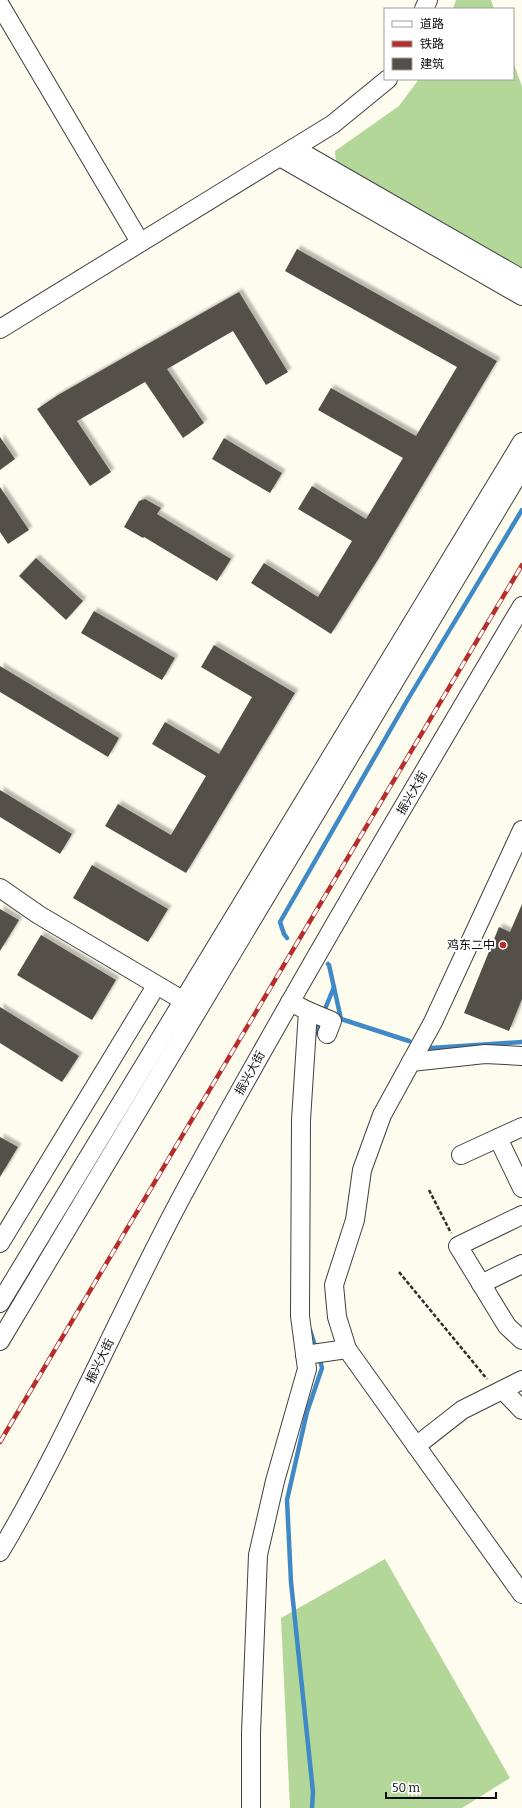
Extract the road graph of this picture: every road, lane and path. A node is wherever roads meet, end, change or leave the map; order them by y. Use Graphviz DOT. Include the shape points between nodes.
graph roads {
  1 [pos="0,5"];
  2 [pos="387,80"];
  3 [pos="287,152"];
  4 [pos="140,242"];
  5 [pos="522,279"];
  6 [pos="522,296"];
  7 [pos="0,329"];
  8 [pos="522,442"];
  9 [pos="522,468"];
  10 [pos="522,606"];
  11 [pos="522,830"];
  12 [pos="0,888"];
  13 [pos="156,986"];
  14 [pos="290,1002"];
  15 [pos="198,1010"];
  16 [pos="308,1011"];
  17 [pos="327,1034"];
  18 [pos="522,1056"];
  19 [pos="411,1062"];
  20 [pos="522,1127"];
  21 [pos="498,1138"];
  22 [pos="462,1155"];
  23 [pos="522,1188"];
  24 [pos="429,1190"];
  25 [pos="522,1215"];
  26 [pos="0,1243"];
  27 [pos="458,1246"];
  28 [pos="522,1264"];
  29 [pos="399,1272"];
  30 [pos="481,1284"];
  31 [pos="0,1303"];
  32 [pos="522,1340"];
  33 [pos="0,1341"];
  34 [pos="347,1349"];
  35 [pos="305,1355"];
  36 [pos="522,1380"];
  37 [pos="500,1391"];
  38 [pos="522,1410"];
  39 [pos="416,1446"];
  40 [pos="0,1552"];
  41 [pos="522,1594"];
  42 [pos="251,1808"];
  1 -- 4 [label="street"];
  2 -- 3 [label="street" via="333,124"];
  3 -- 4 [label="street"];
  3 -- 5 [label="street"];
  3 -- 6 [label="street"];
  4 -- 7 [label="street"];
  8 -- 31 [label="street"];
  9 -- 15 [label="street"];
  10 -- 14 [label="street, 振兴大街"];
  11 -- 19 [label="street" via="433,1022"];
  12 -- 13 [label="street" via="39,915"];
  13 -- 15 [label="street"];
  13 -- 26 [label="street"];
  14 -- 16 [label="street"];
  14 -- 40 [label="street, 振兴大街" via="187,1188 31,1499"];
  15 -- 33 [label="street"];
  16 -- 17 [label="street" via="332,1022"];
  16 -- 35 [label="street" via="301,1120 300,1189 300,1316"];
  18 -- 19 [label="street" via="485,1054"];
  19 -- 34 [label="street" via="382,1115 362,1170 355,1220 334,1285 337,1317"];
  20 -- 21 [label="street"];
  21 -- 22 [label="street"];
  21 -- 23 [label="street"];
  24 -- 27 [label="path"];
  25 -- 27 [label="street"];
  27 -- 30 [label="street"];
  28 -- 30 [label="street"];
  29 -- 37 [label="path"];
  30 -- 32 [label="street" via="507,1326"];
  34 -- 35 [label="street"];
  34 -- 39 [label="street"];
  35 -- 42 [label="street" via="307,1369 275,1481 258,1555 251,1733"];
  36 -- 37 [label="street"];
  37 -- 38 [label="street"];
  37 -- 39 [label="street" via="462,1410"];
  39 -- 41 [label="street"];
}
